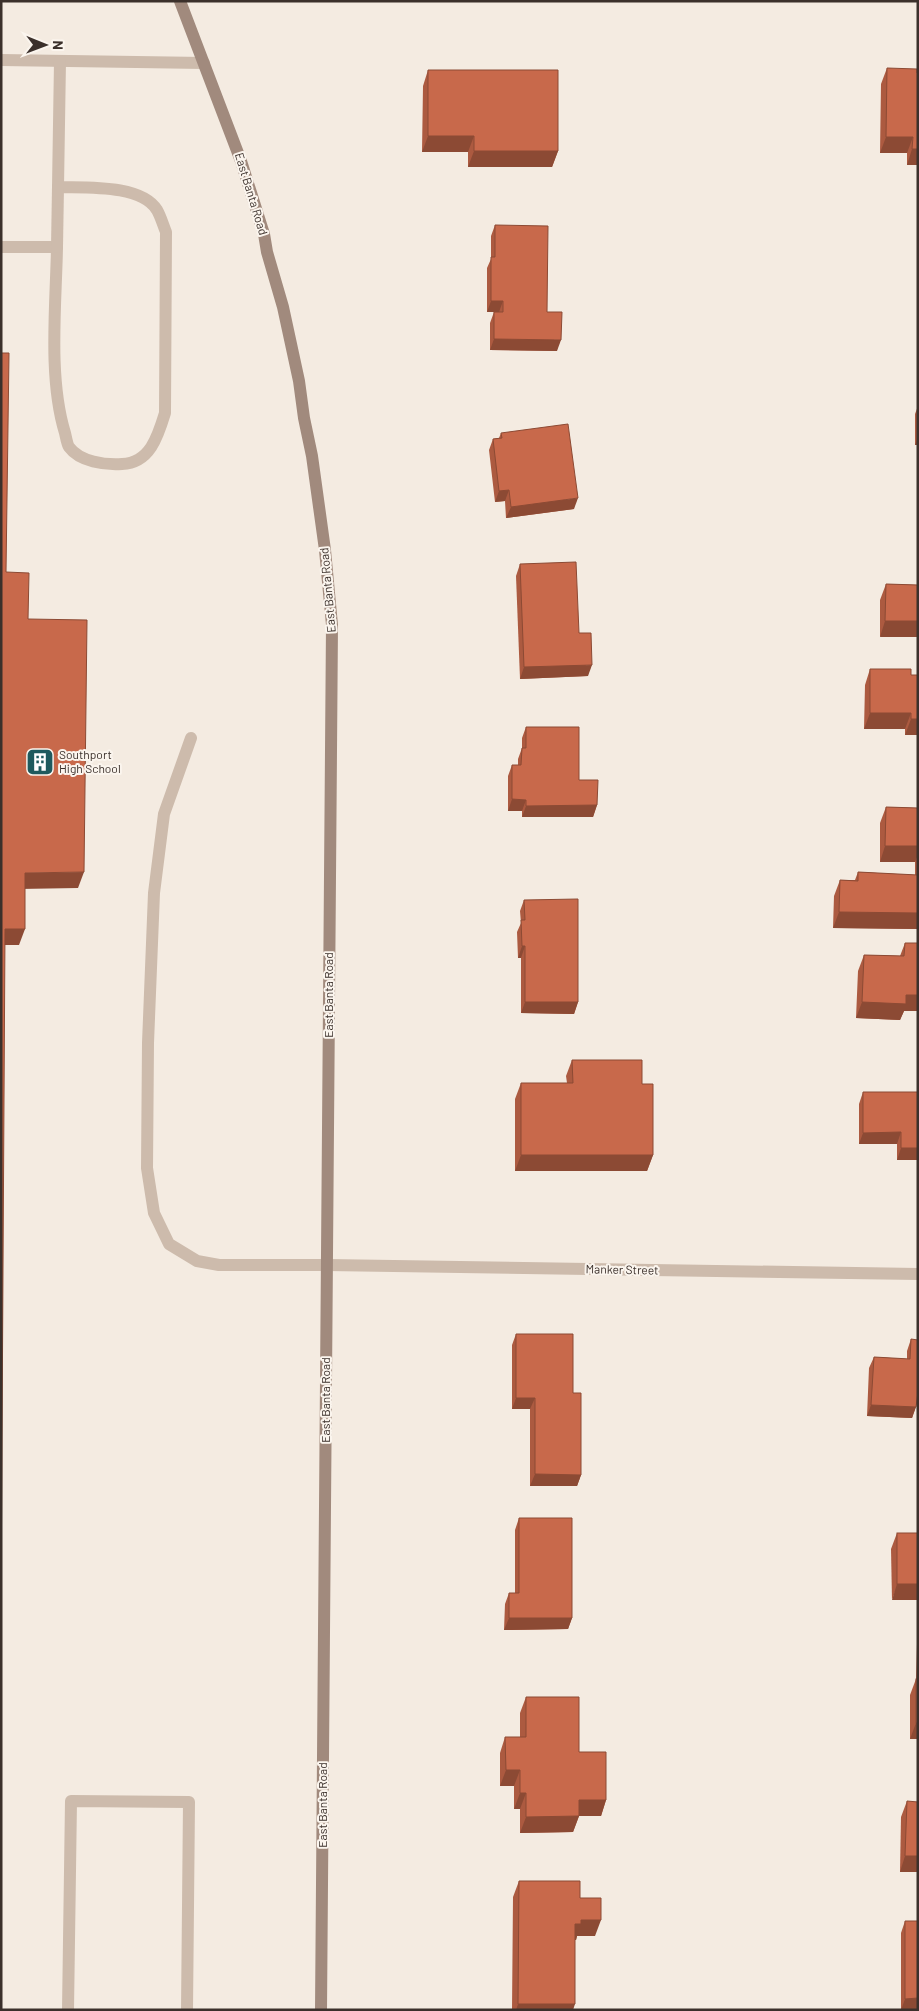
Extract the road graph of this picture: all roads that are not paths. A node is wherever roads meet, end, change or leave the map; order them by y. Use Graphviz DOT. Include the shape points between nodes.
graph roads {
  1 [pos="180,1"];
  2 [pos="1,60"];
  3 [pos="60,61"];
  4 [pos="204,63"];
  5 [pos="58,187"];
  6 [pos="1,247"];
  7 [pos="57,247"];
  8 [pos="191,738"];
  9 [pos="327,1265"];
  10 [pos="918,1274"];
  11 [pos="68,2010"];
  12 [pos="187,2010"];
  13 [pos="321,2010"];
  1 -- 4 [label="street, East Banta Road"];
  2 -- 3 [label="street"];
  3 -- 4 [label="street"];
  3 -- 5 [label="street"];
  4 -- 9 [label="street, East Banta Road" via="242,161 283,307 299,381 325,550 332,625"];
  5 -- 7 [label="street"];
  5 -- 7 [label="street" via="124,191 146,199 157,210 166,232 165,413 158,438 142,458 125,464 107,464 85,459 69,447 60,418 55,367"];
  6 -- 7 [label="street"];
  8 -- 9 [label="street, Manker Street" via="164,814 154,893 147,1168 154,1213 169,1244 197,1261 219,1265"];
  9 -- 10 [label="street, Manker Street"];
  9 -- 13 [label="street, East Banta Road"];
  11 -- 12 [label="street" via="71,1801 189,1802"];
}
